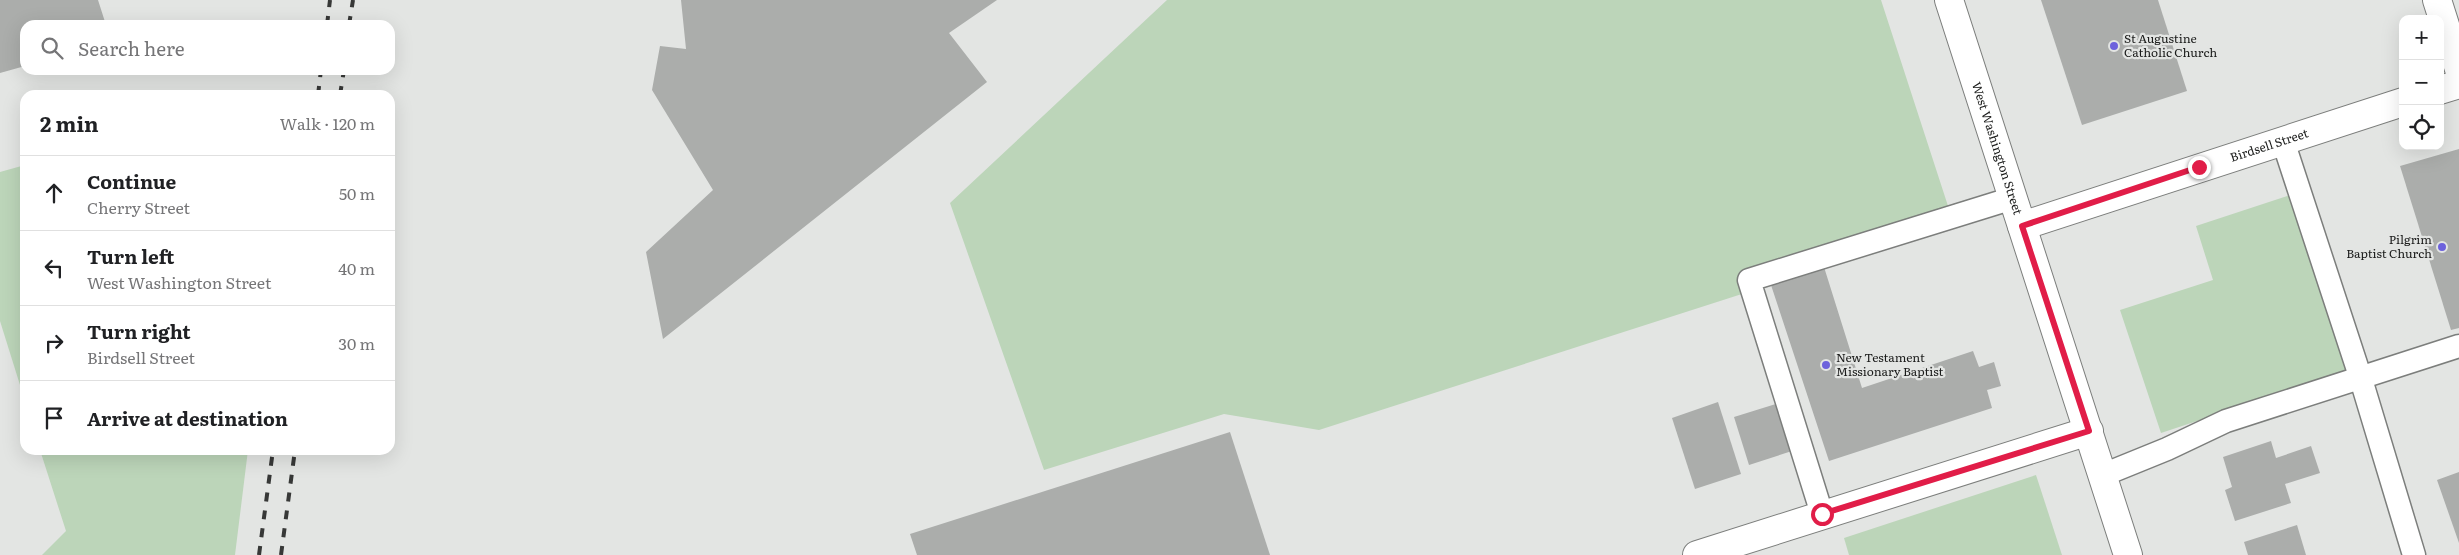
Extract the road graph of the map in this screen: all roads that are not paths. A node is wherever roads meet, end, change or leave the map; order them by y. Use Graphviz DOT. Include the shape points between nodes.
graph roads {
  1 [pos="1949,0"];
  2 [pos="2437,0"];
  3 [pos="2459,69"];
  4 [pos="2459,84"];
  5 [pos="2444,89"];
  6 [pos="2399,103"];
  7 [pos="2283,141"];
  8 [pos="2013,198"];
  9 [pos="2022,226"];
  10 [pos="2459,346"];
  11 [pos="2360,376"];
  12 [pos="2089,431"];
  13 [pos="2103,475"];
  14 [pos="1822,514"];
  15 [pos="1754,546"];
  16 [pos="1697,555"];
  17 [pos="2128,555"];
  18 [pos="2414,555"];
  1 -- 8 [label="street, West Washington Street"];
  2 -- 3 [label="street"];
  4 -- 5 [label="street"];
  6 -- 7 [label="street, Birdsell Street"];
  7 -- 9 [label="street, Birdsell Street"];
  7 -- 11 [label="lane"];
  8 -- 9 [label="street, West Washington Street"];
  8 -- 14 [label="lane" via="1749,280"];
  9 -- 12 [label="street, West Washington Street"];
  10 -- 11 [label="lane"];
  11 -- 13 [label="lane" via="2226,421"];
  11 -- 18 [label="lane"];
  12 -- 13 [label="street, West Washington Street"];
  12 -- 14 [label="street"];
  13 -- 17 [label="street, West Washington Street"];
  14 -- 15 [label="street"];
  15 -- 16 [label="street"];
}
